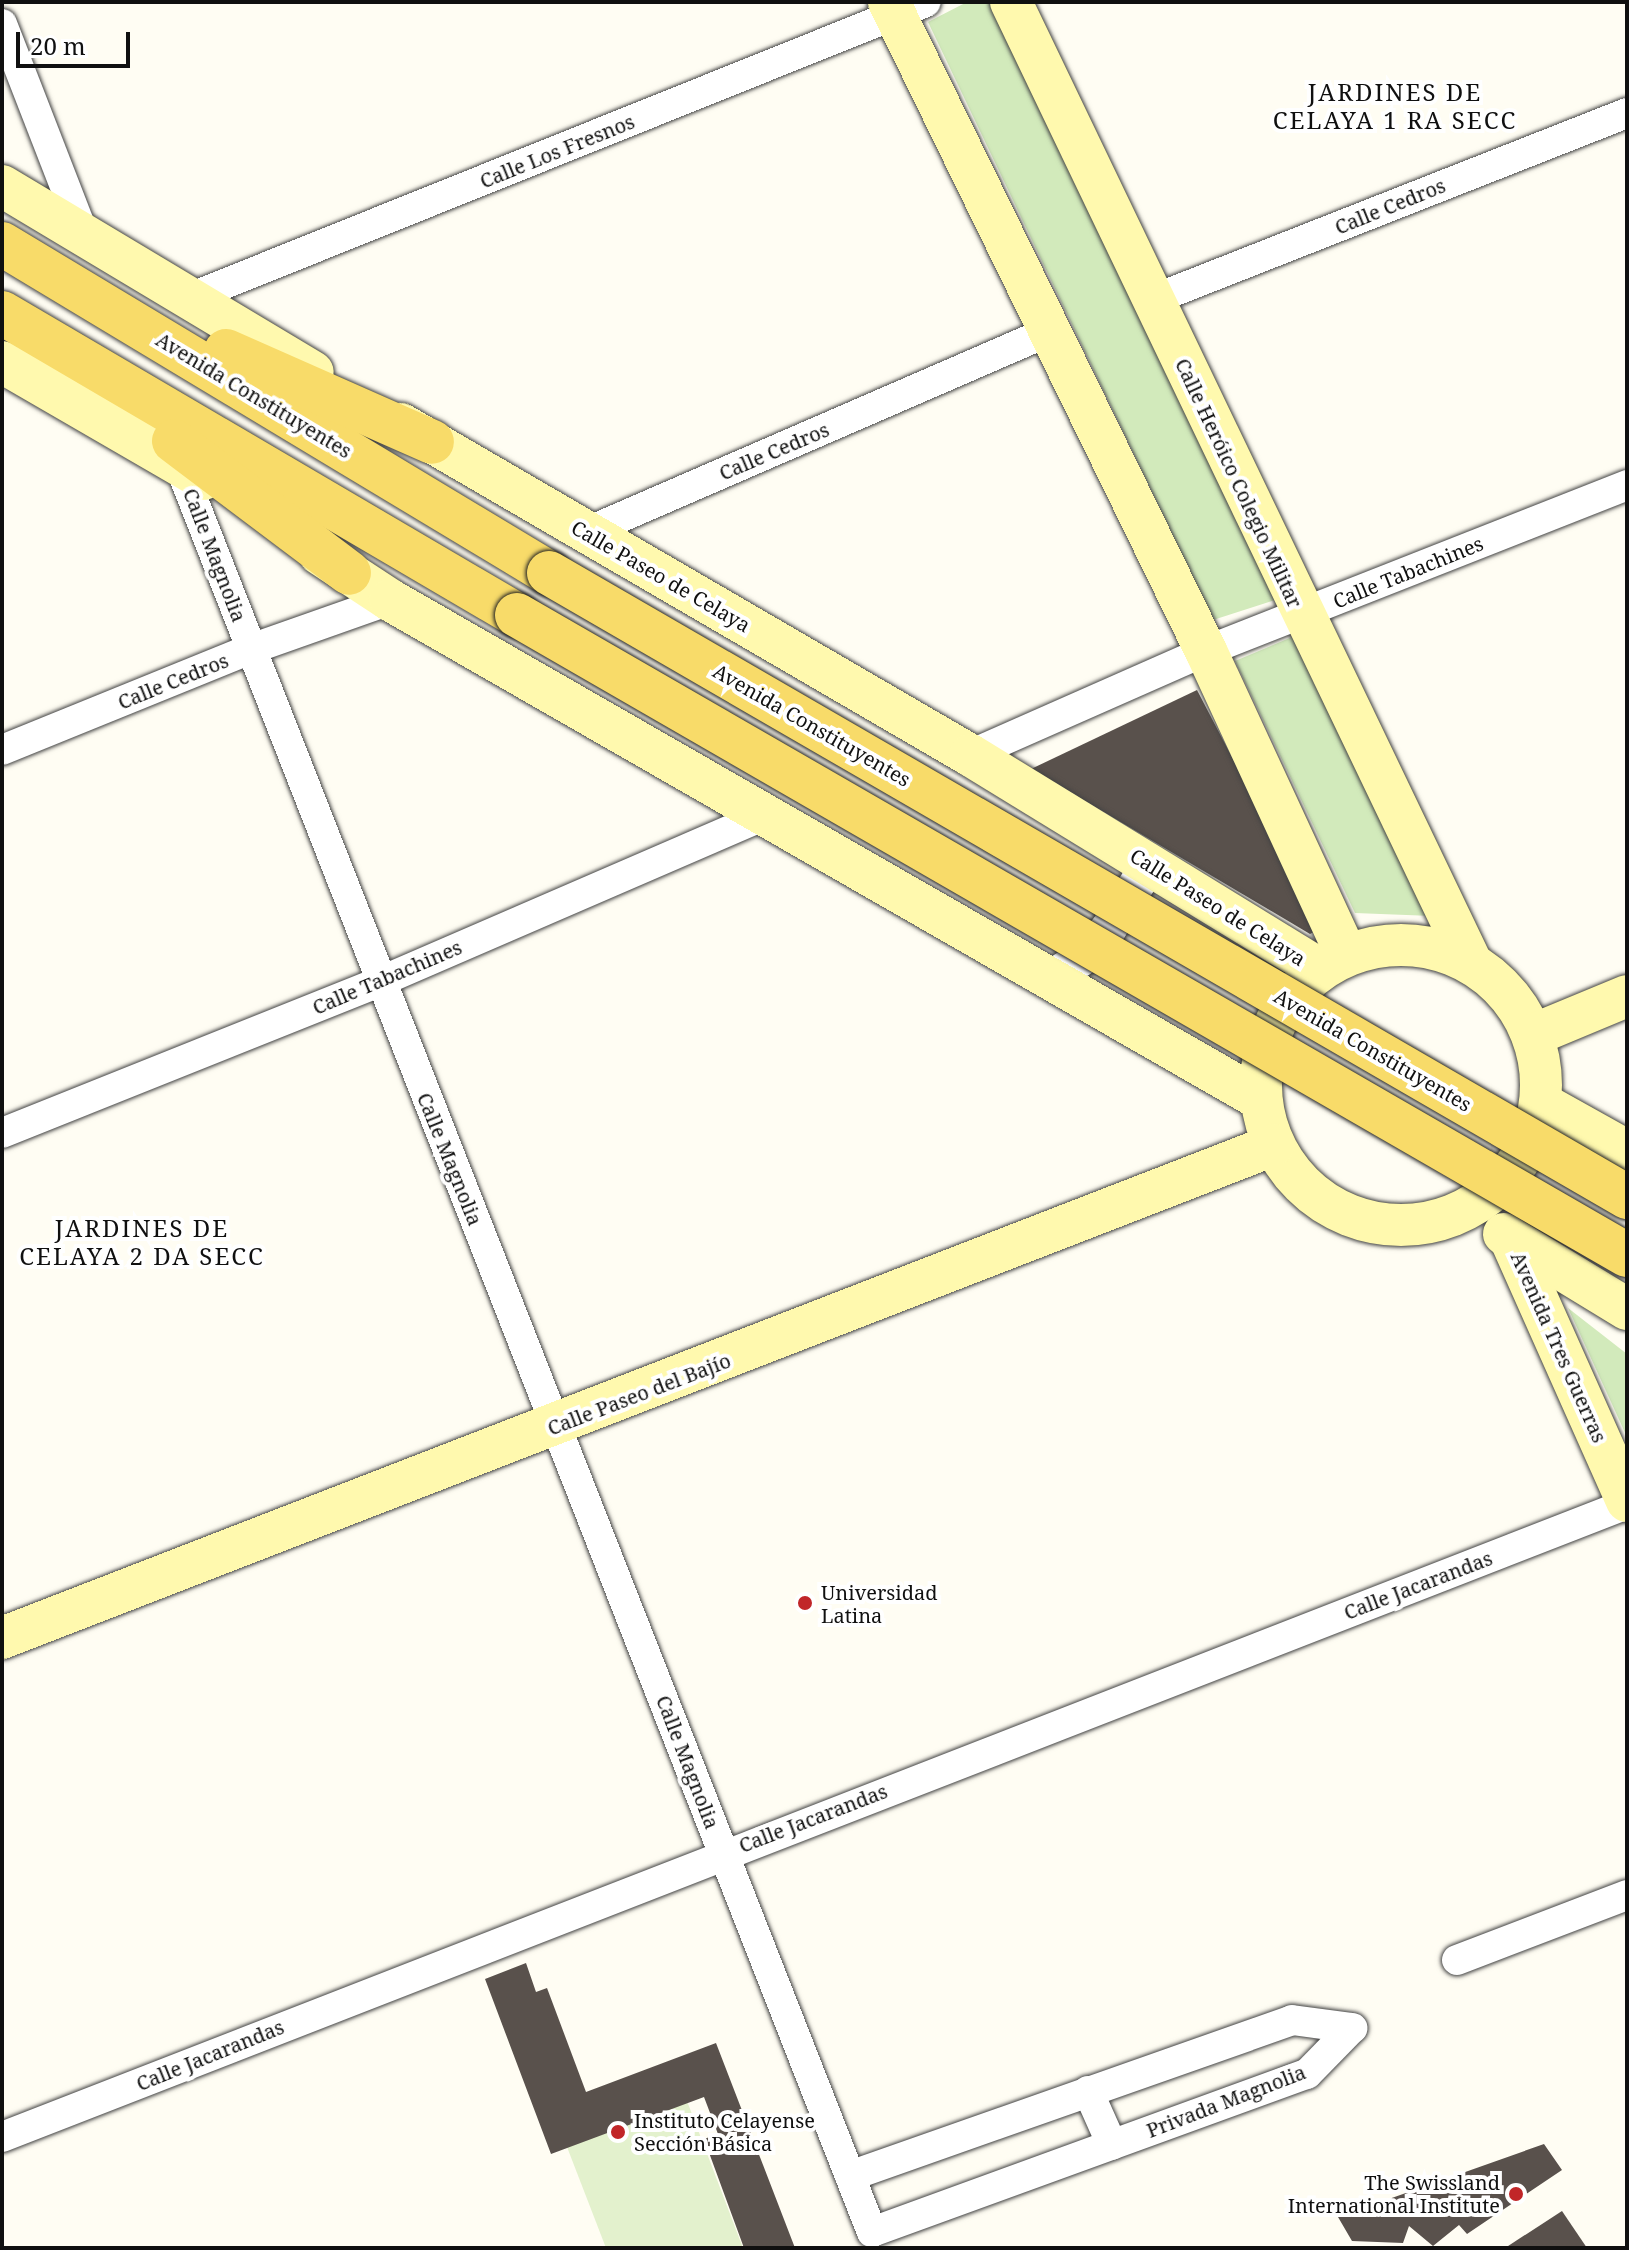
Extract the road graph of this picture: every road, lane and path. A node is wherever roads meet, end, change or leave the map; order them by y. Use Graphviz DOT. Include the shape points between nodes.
graph roads {
  1 [pos="1011,2"];
  2 [pos="904,6"];
  3 [pos="2,24"];
  4 [pos="1627,113"];
  5 [pos="2,186"];
  6 [pos="83,233"];
  7 [pos="2,244"];
  8 [pos="51,273"];
  9 [pos="187,299"];
  10 [pos="1152,300"];
  11 [pos="6,315"];
  12 [pos="1050,331"];
  13 [pos="2,362"];
  14 [pos="432,442"];
  15 [pos="179,464"];
  16 [pos="1627,485"];
  17 [pos="587,532"];
  18 [pos="349,573"];
  19 [pos="390,600"];
  20 [pos="1301,615"];
  21 [pos="251,649"];
  22 [pos="1206,651"];
  23 [pos="2,750"];
  24 [pos="970,755"];
  25 [pos="768,814"];
  26 [pos="1149,865"];
  27 [pos="1332,962"];
  28 [pos="1471,962"];
  29 [pos="1052,978"];
  30 [pos="379,982"];
  31 [pos="1627,996"];
  32 [pos="1533,1035"];
  33 [pos="1260,1099"];
  34 [pos="1541,1103"];
  35 [pos="2,1133"];
  36 [pos="1274,1145"];
  37 [pos="1627,1151"];
  38 [pos="1627,1197"];
  39 [pos="1465,1211"];
  40 [pos="1510,1238"];
  41 [pos="1627,1255"];
  42 [pos="1627,1309"];
  43 [pos="559,1426"];
  44 [pos="1627,1502"];
  45 [pos="2,1638"];
  46 [pos="723,1853"];
  47 [pos="1627,1895"];
  48 [pos="1457,1960"];
  49 [pos="1088,2091"];
  50 [pos="2,2137"];
  51 [pos="1112,2145"];
  52 [pos="850,2176"];
  1 -- 10 [label="main road, Calle Heróico Colegio Militar"];
  2 -- 9 [label="street, Calle Los Fresnos"];
  2 -- 12 [label="main road"];
  3 -- 6 [label="street"];
  4 -- 10 [label="street, Calle Cedros"];
  5 -- 6 [label="main road, Calle Paseo de Celaya"];
  6 -- 9 [label="main road, Calle Paseo de Celaya"];
  7 -- 8 [label="main road, Avenida Constituyentes"];
  8 -- 14 [label="main road"];
  8 -- 38 [label="main road, Avenida Constituyentes, bridge" via="549,573"];
  9 -- 14 [label="main road, Calle Paseo de Celaya"];
  10 -- 20 [label="main road, Calle Heróico Colegio Militar"];
  11 -- 18 [label="main road"];
  11 -- 41 [label="main road, bridge"];
  12 -- 17 [label="street, Calle Cedros"];
  12 -- 22 [label="main road"];
  13 -- 15 [label="main road"];
  14 -- 17 [label="main road, Calle Paseo de Celaya"];
  15 -- 18 [label="main road"];
  15 -- 21 [label="street, Calle Magnolia"];
  16 -- 20 [label="street, Calle Tabachines"];
  17 -- 24 [label="main road, Calle Paseo de Celaya"];
  18 -- 19 [label="main road"];
  19 -- 21 [label="street, Calle Cedros"];
  19 -- 25 [label="main road"];
  20 -- 22 [label="street, Calle Tabachines"];
  20 -- 28 [label="main road, Calle Heróico Colegio Militar"];
  21 -- 23 [label="street, Calle Cedros"];
  21 -- 30 [label="street, Calle Magnolia"];
  22 -- 24 [label="street, Calle Tabachines"];
  22 -- 27 [label="main road"];
  24 -- 26 [label="main road, Calle Paseo de Celaya"];
  25 -- 29 [label="main road"];
  25 -- 30 [label="street, Calle Tabachines"];
  26 -- 27 [label="main road, Calle Paseo de Celaya"];
  26 -- 29 [label="street" via="1109,928 1083,957"];
  27 -- 28 [label="main road" via="1388,944 1417,946"];
  27 -- 33 [label="main road" via="1292,995 1272,1026 1262,1062"];
  28 -- 32 [label="main road" via="1508,994"];
  29 -- 33 [label="main road"];
  30 -- 35 [label="street, Calle Tabachines"];
  30 -- 43 [label="street, Calle Magnolia"];
  31 -- 32 [label="main road"];
  32 -- 34 [label="main road" via="1541,1068"];
  33 -- 36 [label="main road"];
  34 -- 37 [label="main road"];
  34 -- 39 [label="main road" via="1517,1166 1494,1192"];
  36 -- 39 [label="main road" via="1299,1183 1335,1209 1377,1224 1422,1224"];
  36 -- 43 [label="main road, Calle Paseo del Bajío"];
  39 -- 40 [label="main road"];
  40 -- 42 [label="main road"];
  40 -- 44 [label="main road, Avenida Tres Guerras"];
  43 -- 45 [label="main road, Calle Paseo del Bajío"];
  43 -- 46 [label="street, Calle Magnolia"];
  44 -- 46 [label="street, Calle Jacarandas"];
  46 -- 50 [label="street, Calle Jacarandas"];
  46 -- 52 [label="street, Privada Magnolia"];
  47 -- 48 [label="street"];
  49 -- 51 [label="street"];
  49 -- 51 [label="street, Privada Magnolia" via="1292,2020 1352,2028 1307,2074"];
  49 -- 52 [label="street, Privada Magnolia"];
  51 -- 52 [label="street, Privada Magnolia" via="872,2232"];
}
